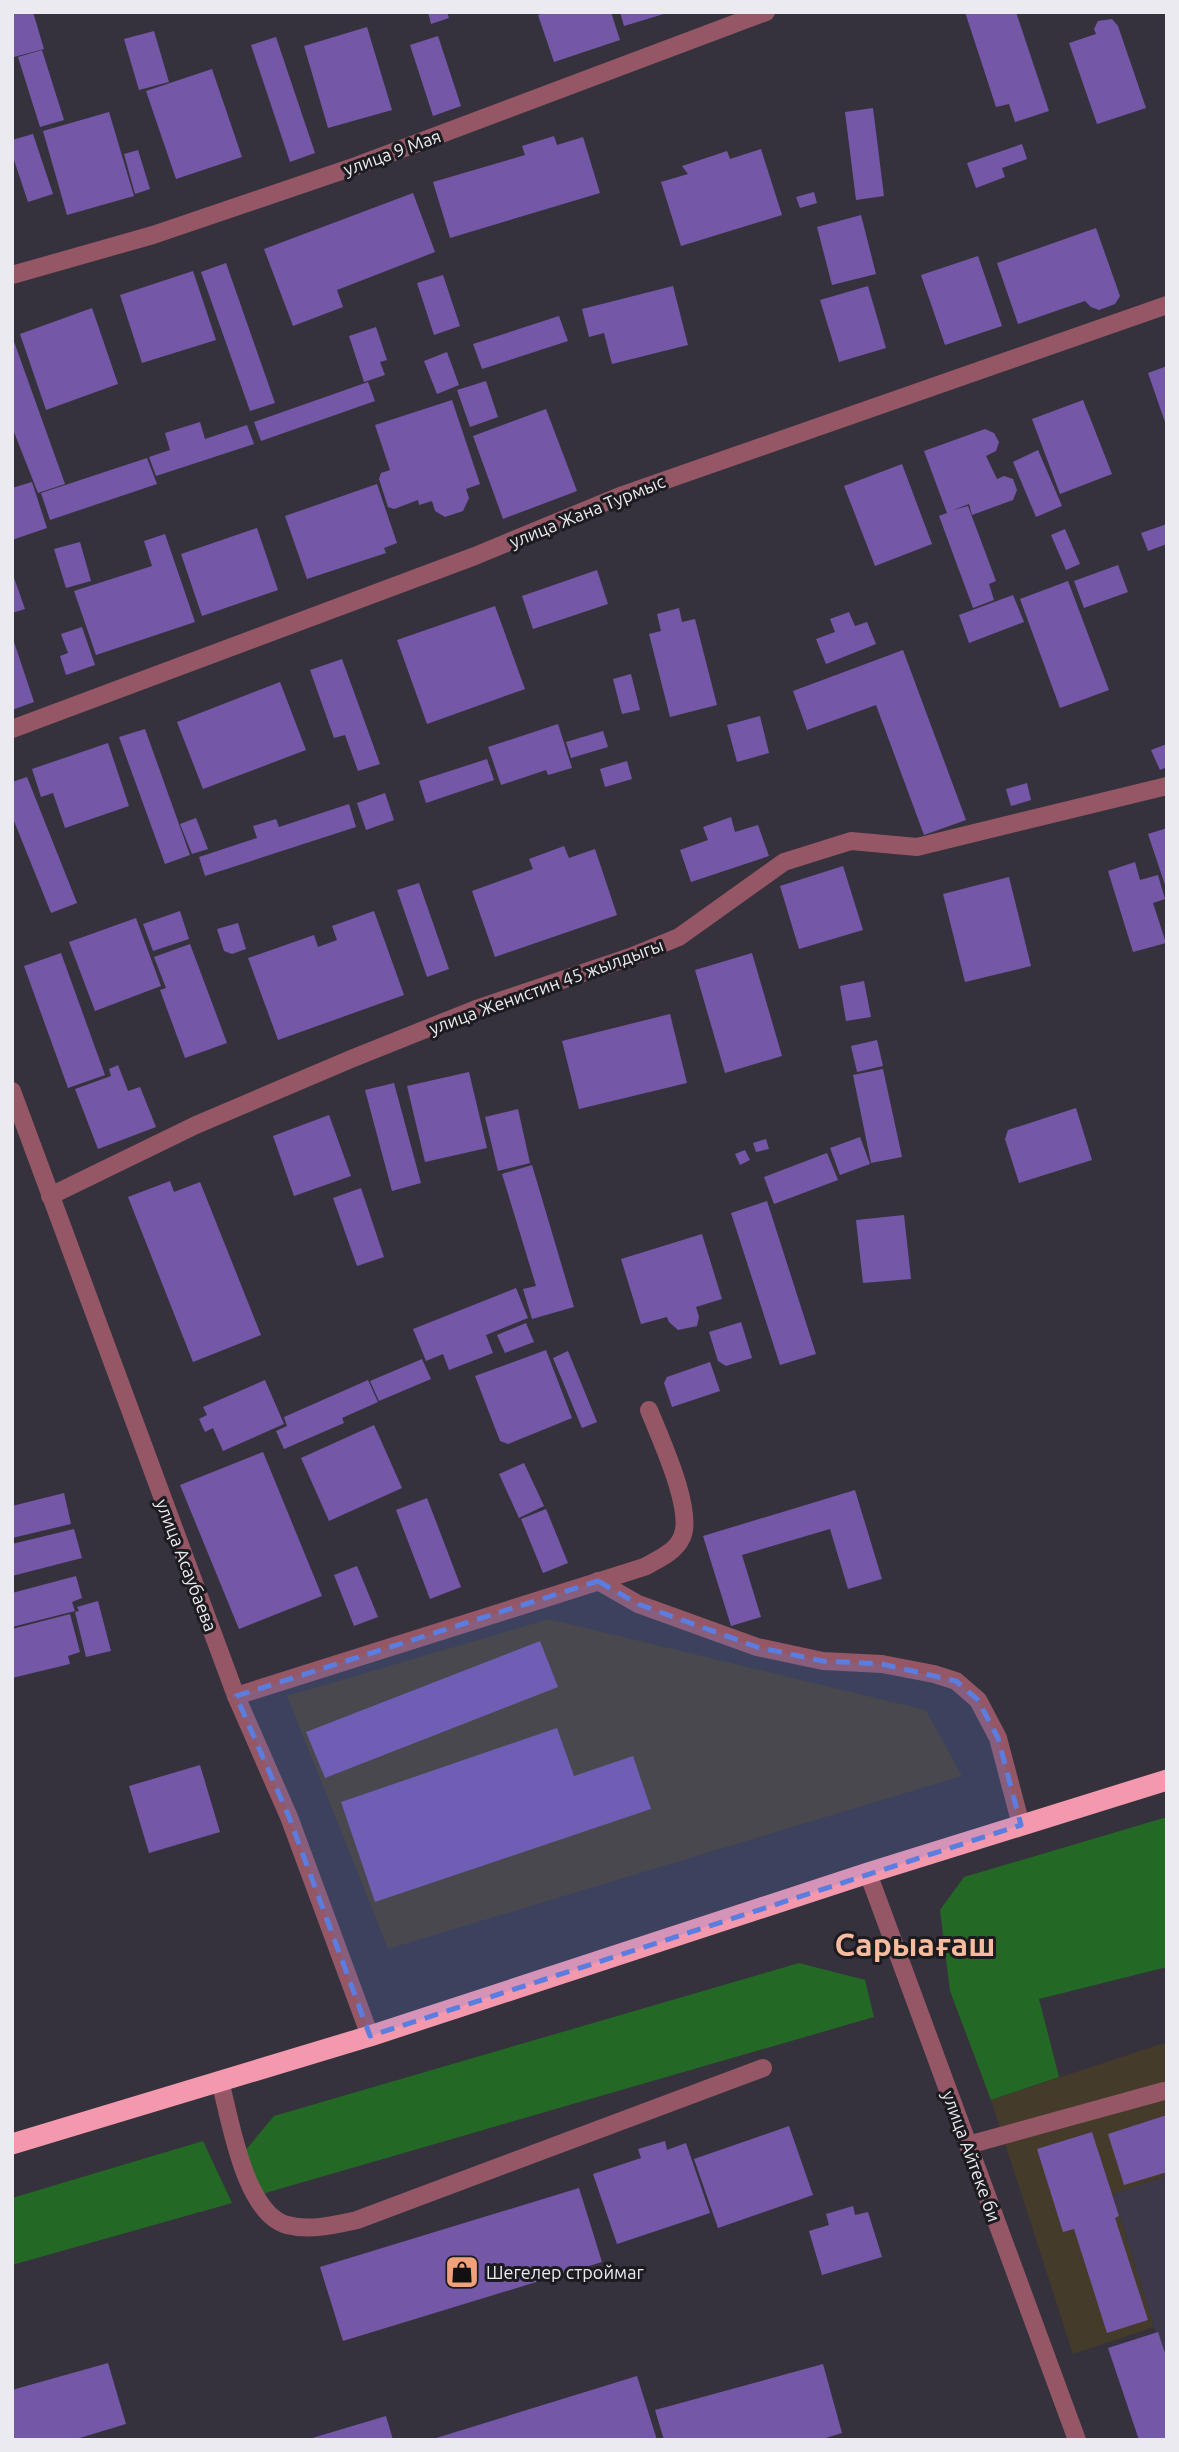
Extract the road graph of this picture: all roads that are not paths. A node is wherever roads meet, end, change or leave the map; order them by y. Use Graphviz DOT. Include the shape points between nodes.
graph roads {
  1 [pos="766,12"];
  2 [pos="12,275"];
  3 [pos="1167,305"];
  4 [pos="12,729"];
  5 [pos="1167,786"];
  6 [pos="12,1091"];
  7 [pos="50,1196"];
  8 [pos="649,1410"];
  9 [pos="598,1581"];
  10 [pos="236,1696"];
  11 [pos="1167,1780"];
  12 [pos="1021,1825"];
  13 [pos="867,1873"];
  14 [pos="370,2036"];
  15 [pos="763,2068"];
  16 [pos="220,2081"];
  17 [pos="1164,2091"];
  18 [pos="12,2144"];
  19 [pos="968,2145"];
  20 [pos="1077,2440"];
  1 -- 2 [label="street, улица 9 Мая" via="356,166 153,235"];
  3 -- 4 [label="street, улица Жана Турмыс" via="620,496 463,561"];
  5 -- 7 [label="street, улица Женистин 45 жылдыгы" via="916,847 851,841 784,862 679,937 351,1059 196,1125"];
  6 -- 7 [label="street, улица Асаубаева"];
  7 -- 10 [label="street, улица Асаубаева"];
  8 -- 9 [label="street" via="679,1489 682,1538 668,1554 644,1567"];
  9 -- 10 [label="street"];
  9 -- 12 [label="street" via="638,1604 757,1647 824,1661 882,1664 956,1681 978,1700 998,1738"];
  10 -- 14 [label="street, улица Асаубаева" via="289,1817"];
  11 -- 12 [label="highway"];
  12 -- 13 [label="highway"];
  13 -- 14 [label="highway"];
  13 -- 19 [label="street, улица Айтеке би"];
  14 -- 16 [label="highway"];
  15 -- 16 [label="street" via="357,2220 317,2228 285,2224 267,2213 255,2196"];
  16 -- 18 [label="highway"];
  17 -- 19 [label="street"];
  19 -- 20 [label="street, улица Айтеке би"];
}
